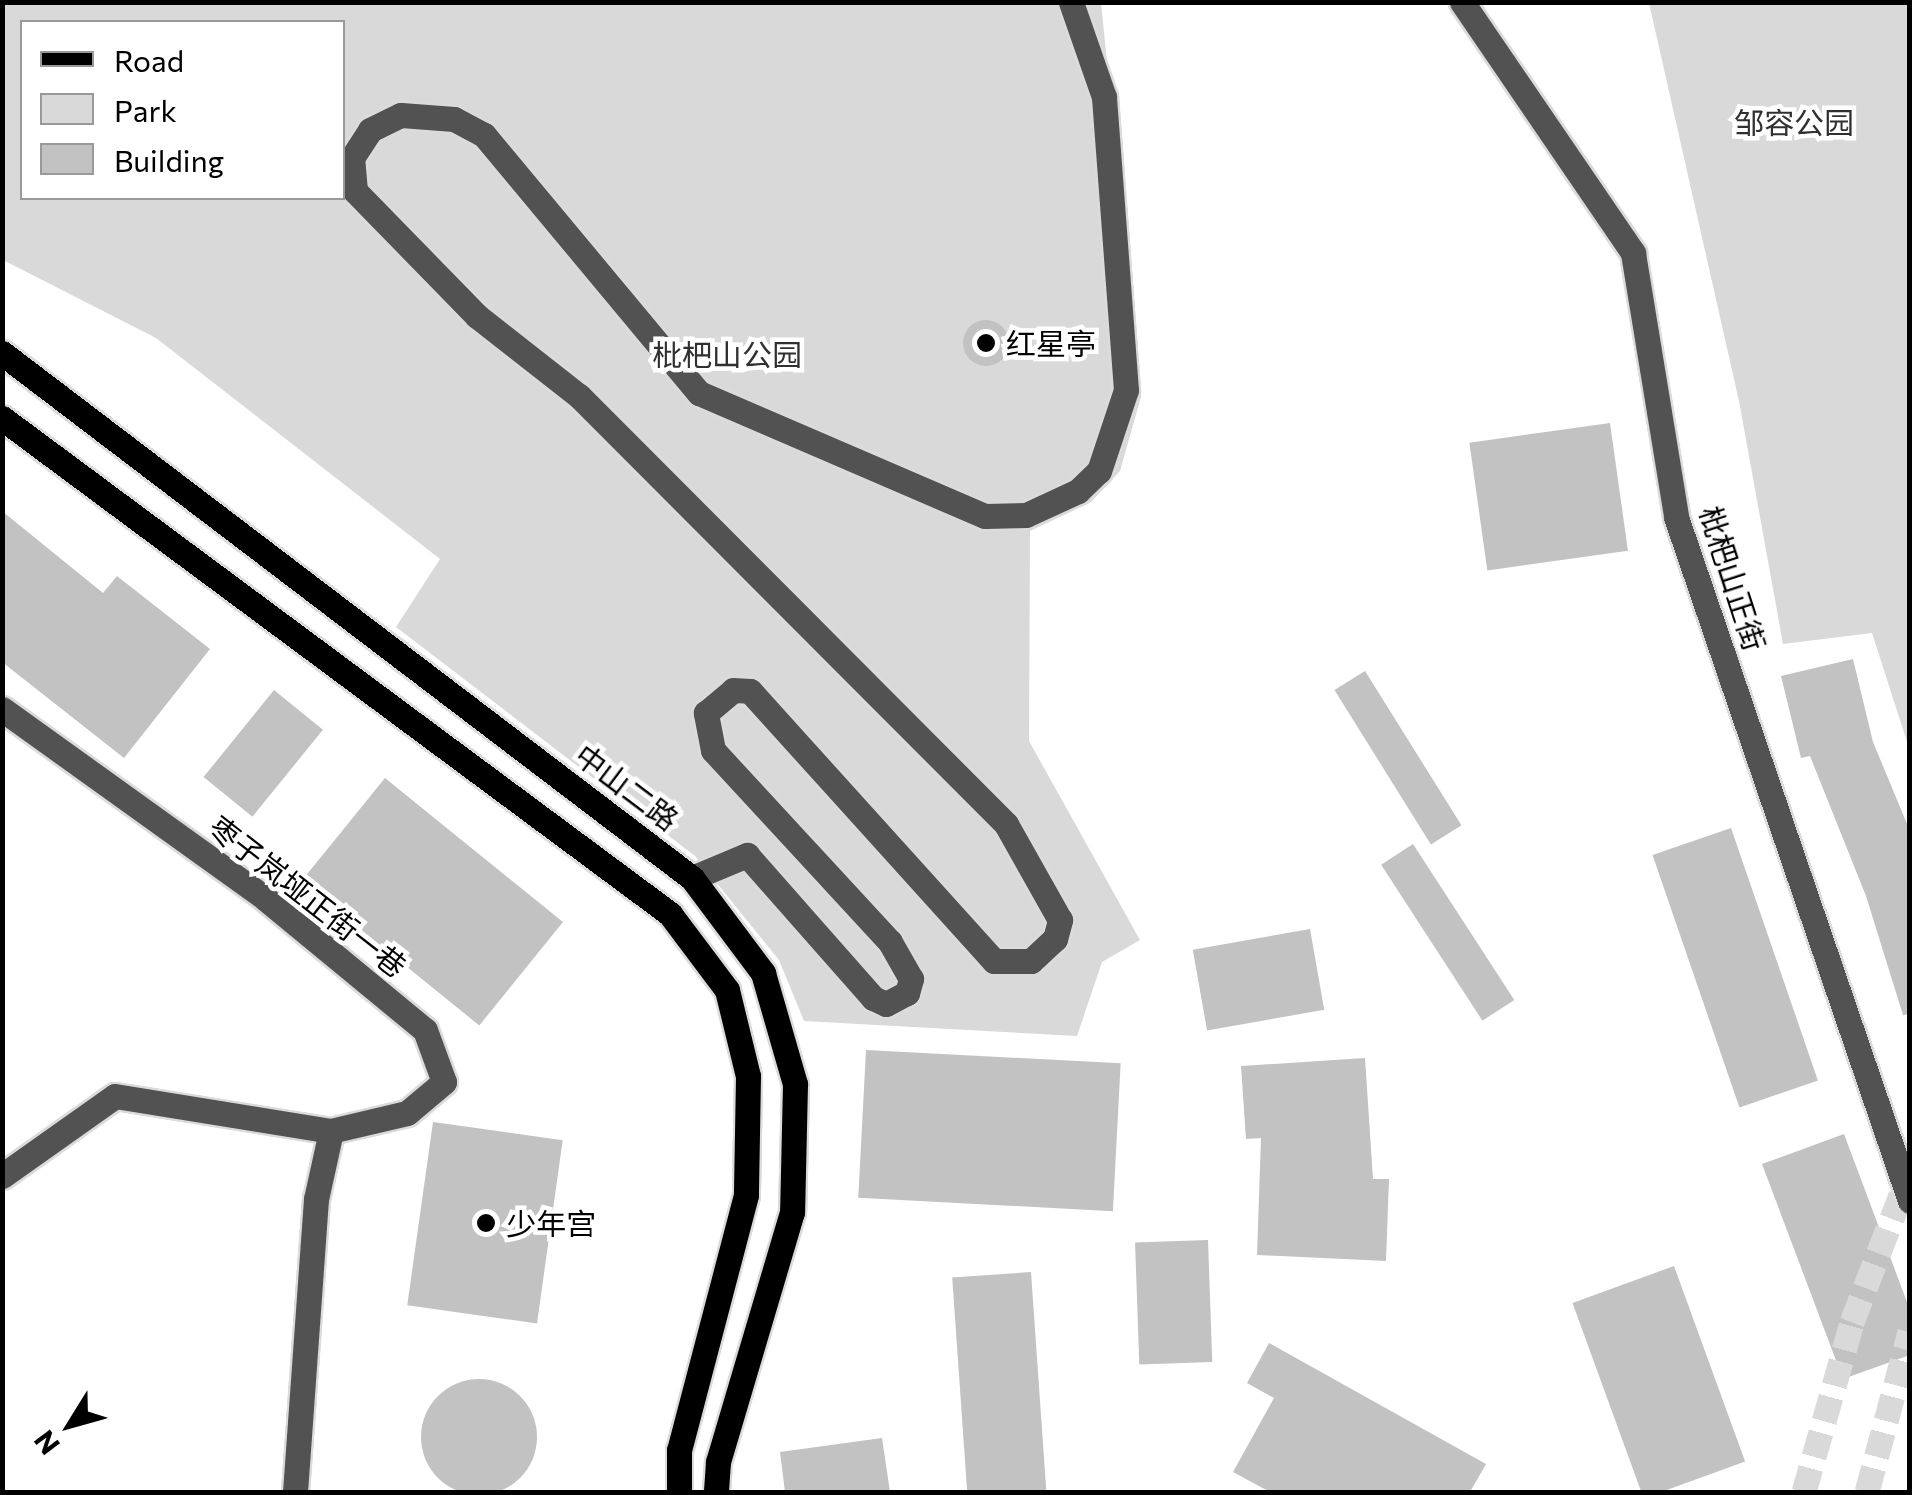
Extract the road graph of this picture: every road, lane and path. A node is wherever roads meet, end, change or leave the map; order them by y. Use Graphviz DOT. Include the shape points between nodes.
graph roads {
  1 [pos="1070,2"];
  2 [pos="1462,2"];
  3 [pos="2,353"];
  4 [pos="2,418"];
  5 [pos="2,709"];
  6 [pos="692,878"];
  7 [pos="331,1131"];
  8 [pos="2,1176"];
  9 [pos="1910,1201"];
  10 [pos="296,1492"];
  11 [pos="679,1492"];
  12 [pos="716,1492"];
  1 -- 6 [label="street" via="1104,98 1126,390 1099,471 1078,491 1026,514 986,516 699,393 484,135 454,119 401,114 370,130 352,158 355,190 477,316 579,396 1006,824 1060,920 1055,939 1031,961 994,961 750,691 733,690 706,712 714,750 890,942 911,979 908,992 886,1004 873,998 748,855"];
  2 -- 9 [label="street, 枇杷山正街" via="1634,253 1676,517"];
  3 -- 6 [label="main road, 中山二路"];
  4 -- 11 [label="main road" via="670,914 727,990 748,1076 746,1194 679,1450"];
  5 -- 7 [label="street, 枣子岚垭正街一巷" via="266,899 424,1030 444,1082 407,1113"];
  6 -- 12 [label="main road, 中山二路" via="763,973 796,1084 792,1212 718,1462"];
  7 -- 8 [label="street" via="115,1096"];
  7 -- 10 [label="street" via="316,1199"];
}
